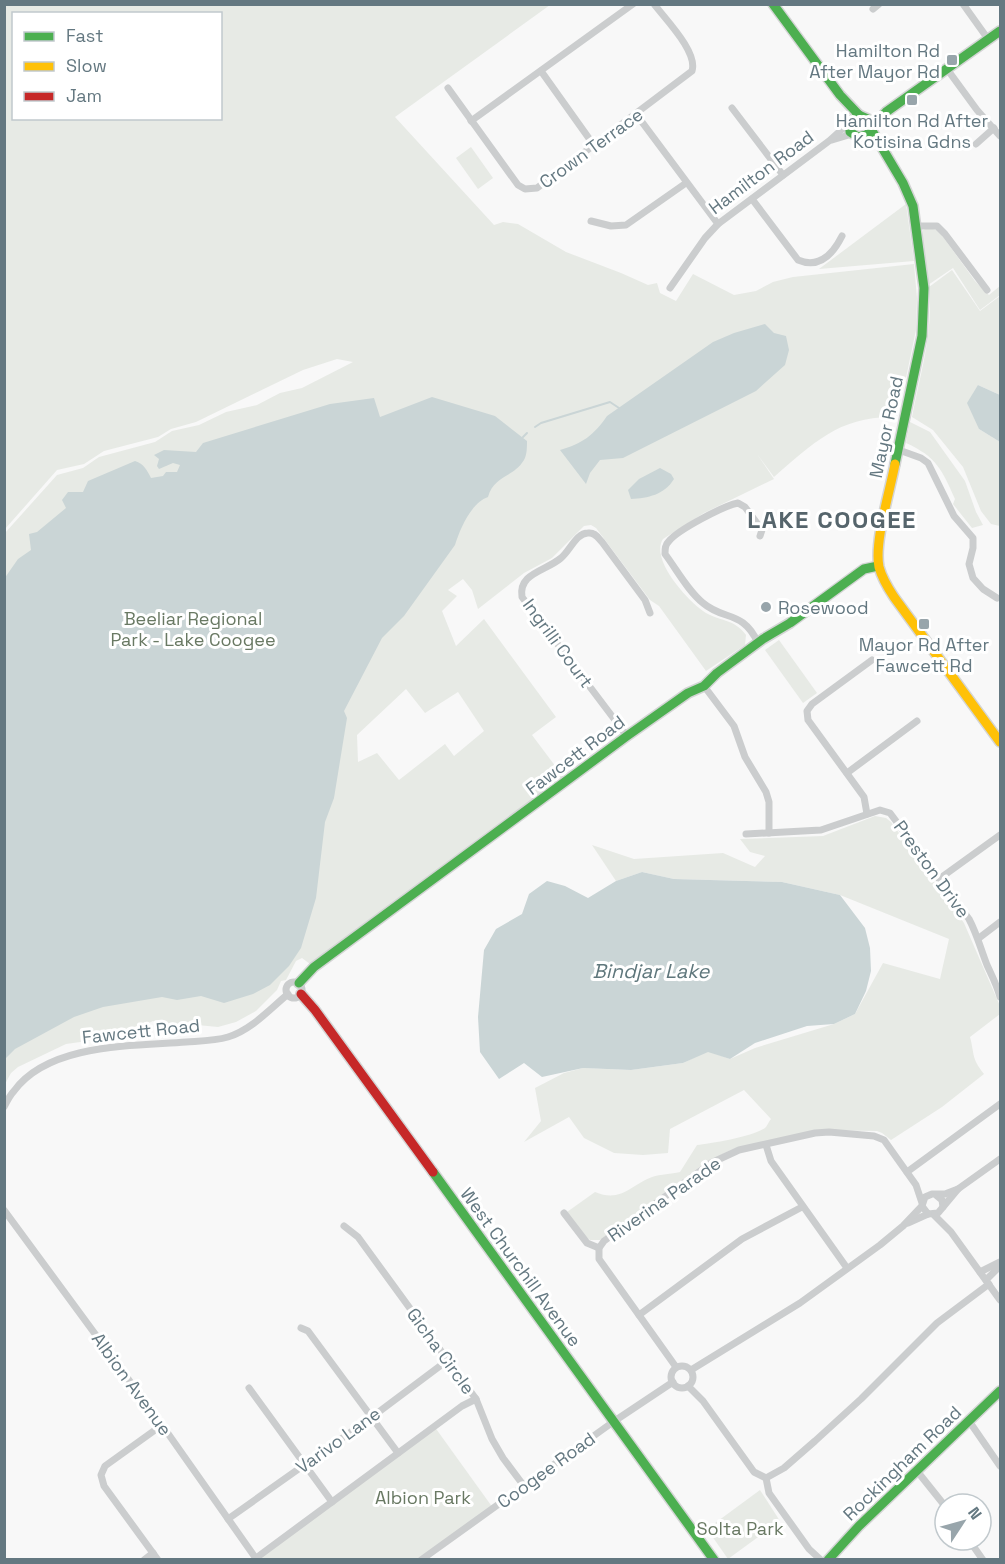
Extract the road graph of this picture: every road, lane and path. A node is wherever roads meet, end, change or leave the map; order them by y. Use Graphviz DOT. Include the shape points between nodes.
graph roads {
  1 [pos="633,4"];
  2 [pos="654,4"];
  3 [pos="773,4"];
  4 [pos="963,4"];
  5 [pos="1000,31"];
  6 [pos="988,39"];
  7 [pos="947,69"];
  8 [pos="541,71"];
  9 [pos="448,88"];
  10 [pos="840,95"];
  11 [pos="732,108"];
  12 [pos="886,112"];
  13 [pos="636,114"];
  14 [pos="862,116"];
  15 [pos="471,121"];
  16 [pos="850,122"];
  17 [pos="871,128"];
  18 [pos="994,128"];
  19 [pos="856,136"];
  20 [pos="1000,136"];
  21 [pos="829,141"];
  22 [pos="593,144"];
  23 [pos="976,144"];
  24 [pos="887,159"];
  25 [pos="783,175"];
  26 [pos="686,183"];
  27 [pos="752,199"];
  28 [pos="591,221"];
  29 [pos="718,224"];
  30 [pos="917,226"];
  31 [pos="842,236"];
  32 [pos="670,288"];
  33 [pos="987,290"];
  34 [pos="899,450"];
  35 [pos="760,536"];
  36 [pos="878,566"];
  37 [pos="997,598"];
  38 [pos="650,613"];
  39 [pos="758,643"];
  40 [pos="872,660"];
  41 [pos="704,686"];
  42 [pos="917,721"];
  43 [pos="627,736"];
  44 [pos="1000,742"];
  45 [pos="847,773"];
  46 [pos="867,814"];
  47 [pos="769,832"];
  48 [pos="746,834"];
  49 [pos="1000,835"];
  50 [pos="939,879"];
  51 [pos="1000,922"];
  52 [pos="978,938"];
  53 [pos="998,980"];
  54 [pos="299,983"];
  55 [pos="288,994"];
  56 [pos="301,994"];
  57 [pos="1000,996"];
  58 [pos="1000,1104"];
  59 [pos="4,1107"];
  60 [pos="766,1145"];
  61 [pos="1000,1159"];
  62 [pos="907,1172"];
  63 [pos="916,1185"];
  64 [pos="958,1189"];
  65 [pos="934,1194"];
  66 [pos="922,1204"];
  67 [pos="802,1207"];
  68 [pos="4,1210"];
  69 [pos="936,1212"];
  70 [pos="564,1213"];
  71 [pos="344,1226"];
  72 [pos="903,1226"];
  73 [pos="599,1248"];
  74 [pos="1000,1264"];
  75 [pos="847,1268"];
  76 [pos="980,1272"];
  77 [pos="987,1282"];
  78 [pos="1000,1300"];
  79 [pos="639,1315"];
  80 [pos="301,1328"];
  81 [pos="447,1359"];
  82 [pos="676,1367"];
  83 [pos="691,1370"];
  84 [pos="673,1382"];
  85 [pos="688,1386"];
  86 [pos="249,1388"];
  87 [pos="1000,1391"];
  88 [pos="476,1399"];
  89 [pos="372,1417"];
  90 [pos="969,1421"];
  91 [pos="613,1422"];
  92 [pos="162,1425"];
  93 [pos="398,1453"];
  94 [pos="305,1464"];
  95 [pos="1000,1466"];
  96 [pos="917,1471"];
  97 [pos="766,1478"];
  98 [pos="524,1486"];
  99 [pos="934,1492"];
  100 [pos="332,1502"];
  101 [pos="228,1519"];
  102 [pos="155,1556"];
  103 [pos="257,1559"];
  104 [pos="144,1560"];
  105 [pos="421,1560"];
  106 [pos="714,1560"];
  107 [pos="821,1560"];
  108 [pos="828,1560"];
  1 -- 8 [label="street"];
  2 -- 13 [label="street, Crown Terrace" via="691,53 694,65 686,77"];
  3 -- 10 [label="street"];
  4 -- 6 [label="street"];
  5 -- 6 [label="street"];
  6 -- 7 [label="street"];
  7 -- 12 [label="street"];
  7 -- 18 [label="street"];
  8 -- 15 [label="street"];
  8 -- 22 [label="street"];
  9 -- 15 [label="street, Crown Terrace"];
  10 -- 14 [label="street"];
  10 -- 16 [label="street"];
  11 -- 25 [label="street"];
  12 -- 14 [label="street"];
  12 -- 17 [label="street"];
  13 -- 22 [label="street, Crown Terrace"];
  13 -- 26 [label="street"];
  14 -- 16 [label="street"];
  14 -- 17 [label="street"];
  15 -- 22 [label="street, Crown Terrace" via="525,189 537,188"];
  16 -- 19 [label="street" via="849,129"];
  16 -- 21 [label="street, Hamilton Road"];
  17 -- 19 [label="street" via="867,135"];
  17 -- 24 [label="street, Mayor Road"];
  18 -- 20 [label="street"];
  18 -- 23 [label="street"];
  19 -- 21 [label="street, Hamilton Road"];
  19 -- 24 [label="street, Mayor Road" via="875,146"];
  21 -- 25 [label="street, Hamilton Road"];
  24 -- 30 [label="street, Mayor Road" via="909,196"];
  25 -- 27 [label="street, Hamilton Road"];
  26 -- 28 [label="street" via="626,225"];
  26 -- 29 [label="street"];
  27 -- 29 [label="street, Hamilton Road"];
  27 -- 31 [label="street" via="798,260 813,264 824,259"];
  29 -- 32 [label="street, Hamilton Road"];
  30 -- 33 [label="street" via="937,226"];
  30 -- 34 [label="street, Mayor Road" via="924,317"];
  34 -- 36 [label="street, Mayor Road"];
  34 -- 37 [label="street" via="928,463 954,516 973,538 969,564 973,578"];
  35 -- 39 [label="street" via="762,530 738,503 709,515 669,539 665,546 665,554 698,599 743,621"];
  36 -- 39 [label="street, Fawcett Road" via="864,569"];
  36 -- 44 [label="street" via="894,597"];
  38 -- 43 [label="street, Ingrilli Court" via="645,600 603,542 589,532 580,534 555,563 528,577 521,590 522,597"];
  39 -- 41 [label="street, Fawcett Road"];
  40 -- 45 [label="street" via="807,711 808,720"];
  41 -- 43 [label="street, Fawcett Road"];
  41 -- 47 [label="street" via="734,726 745,757 766,792"];
  42 -- 45 [label="street"];
  43 -- 54 [label="street, Fawcett Road" via="314,967"];
  45 -- 46 [label="street" via="864,797"];
  46 -- 47 [label="street, Preston Drive" via="820,830"];
  46 -- 50 [label="street, Preston Drive" via="880,810 890,813"];
  47 -- 48 [label="street, Preston Drive"];
  49 -- 50 [label="street"];
  50 -- 52 [label="street, Preston Drive"];
  51 -- 52 [label="street"];
  52 -- 53 [label="street, Preston Drive" via="988,966"];
  53 -- 57 [label="street, Preston Drive"];
  54 -- 55 [label="street" via="288,984"];
  54 -- 56 [label="street"];
  55 -- 56 [label="street" via="295,998"];
  55 -- 59 [label="street, Fawcett Road" via="253,1023 228,1037 92,1050 69,1056 27,1077"];
  56 -- 91 [label="street, West Churchill Avenue"];
  58 -- 62 [label="street"];
  60 -- 62 [label="street, Riverina Parade" via="815,1133 874,1136 884,1140"];
  60 -- 67 [label="street" via="771,1161"];
  60 -- 73 [label="street, Riverina Parade" via="739,1150 711,1163"];
  61 -- 64 [label="street"];
  62 -- 63 [label="street"];
  63 -- 65 [label="street"];
  63 -- 66 [label="street"];
  64 -- 65 [label="street"];
  64 -- 69 [label="street"];
  65 -- 66 [label="street" via="925,1197"];
  65 -- 69 [label="street" via="942,1200"];
  66 -- 69 [label="street"];
  66 -- 72 [label="street"];
  67 -- 75 [label="street"];
  67 -- 79 [label="street" via="742,1239"];
  68 -- 92 [label="street, Albion Avenue"];
  69 -- 72 [label="street"];
  69 -- 76 [label="street"];
  70 -- 73 [label="street" via="587,1243"];
  71 -- 81 [label="street, Gicha Circle" via="358,1237"];
  72 -- 75 [label="street"];
  73 -- 79 [label="street, Riverina Parade" via="599,1259"];
  74 -- 76 [label="street"];
  74 -- 77 [label="street"];
  75 -- 83 [label="street" via="800,1303"];
  76 -- 77 [label="street"];
  77 -- 78 [label="street"];
  77 -- 97 [label="street" via="937,1323 823,1434 784,1468"];
  79 -- 82 [label="street, Riverina Parade"];
  80 -- 89 [label="street" via="308,1331"];
  81 -- 88 [label="street, Gicha Circle"];
  81 -- 89 [label="street, Varivo Lane"];
  82 -- 83 [label="street"];
  82 -- 84 [label="street"];
  83 -- 85 [label="street" via="693,1379"];
  84 -- 85 [label="street" via="680,1387"];
  84 -- 91 [label="street, Coogee Road"];
  85 -- 97 [label="street" via="753,1472"];
  86 -- 94 [label="street"];
  87 -- 90 [label="street, Rockingham Road"];
  88 -- 93 [label="street"];
  88 -- 98 [label="street, Gicha Circle" via="503,1458"];
  89 -- 93 [label="street"];
  89 -- 94 [label="street, Varivo Lane"];
  90 -- 95 [label="street"];
  90 -- 96 [label="street, Rockingham Road"];
  91 -- 98 [label="street, Coogee Road"];
  91 -- 106 [label="street, West Churchill Avenue"];
  92 -- 101 [label="street, Albion Avenue"];
  92 -- 102 [label="street" via="105,1466 101,1475 104,1486"];
  93 -- 100 [label="street"];
  94 -- 100 [label="street"];
  94 -- 101 [label="street, Varivo Lane"];
  96 -- 99 [label="street"];
  96 -- 108 [label="street, Rockingham Road"];
  97 -- 107 [label="street" via="769,1493"];
  98 -- 105 [label="street, Coogee Road"];
  100 -- 103 [label="street"];
  101 -- 103 [label="street, Albion Avenue"];
  102 -- 104 [label="street"];
}
